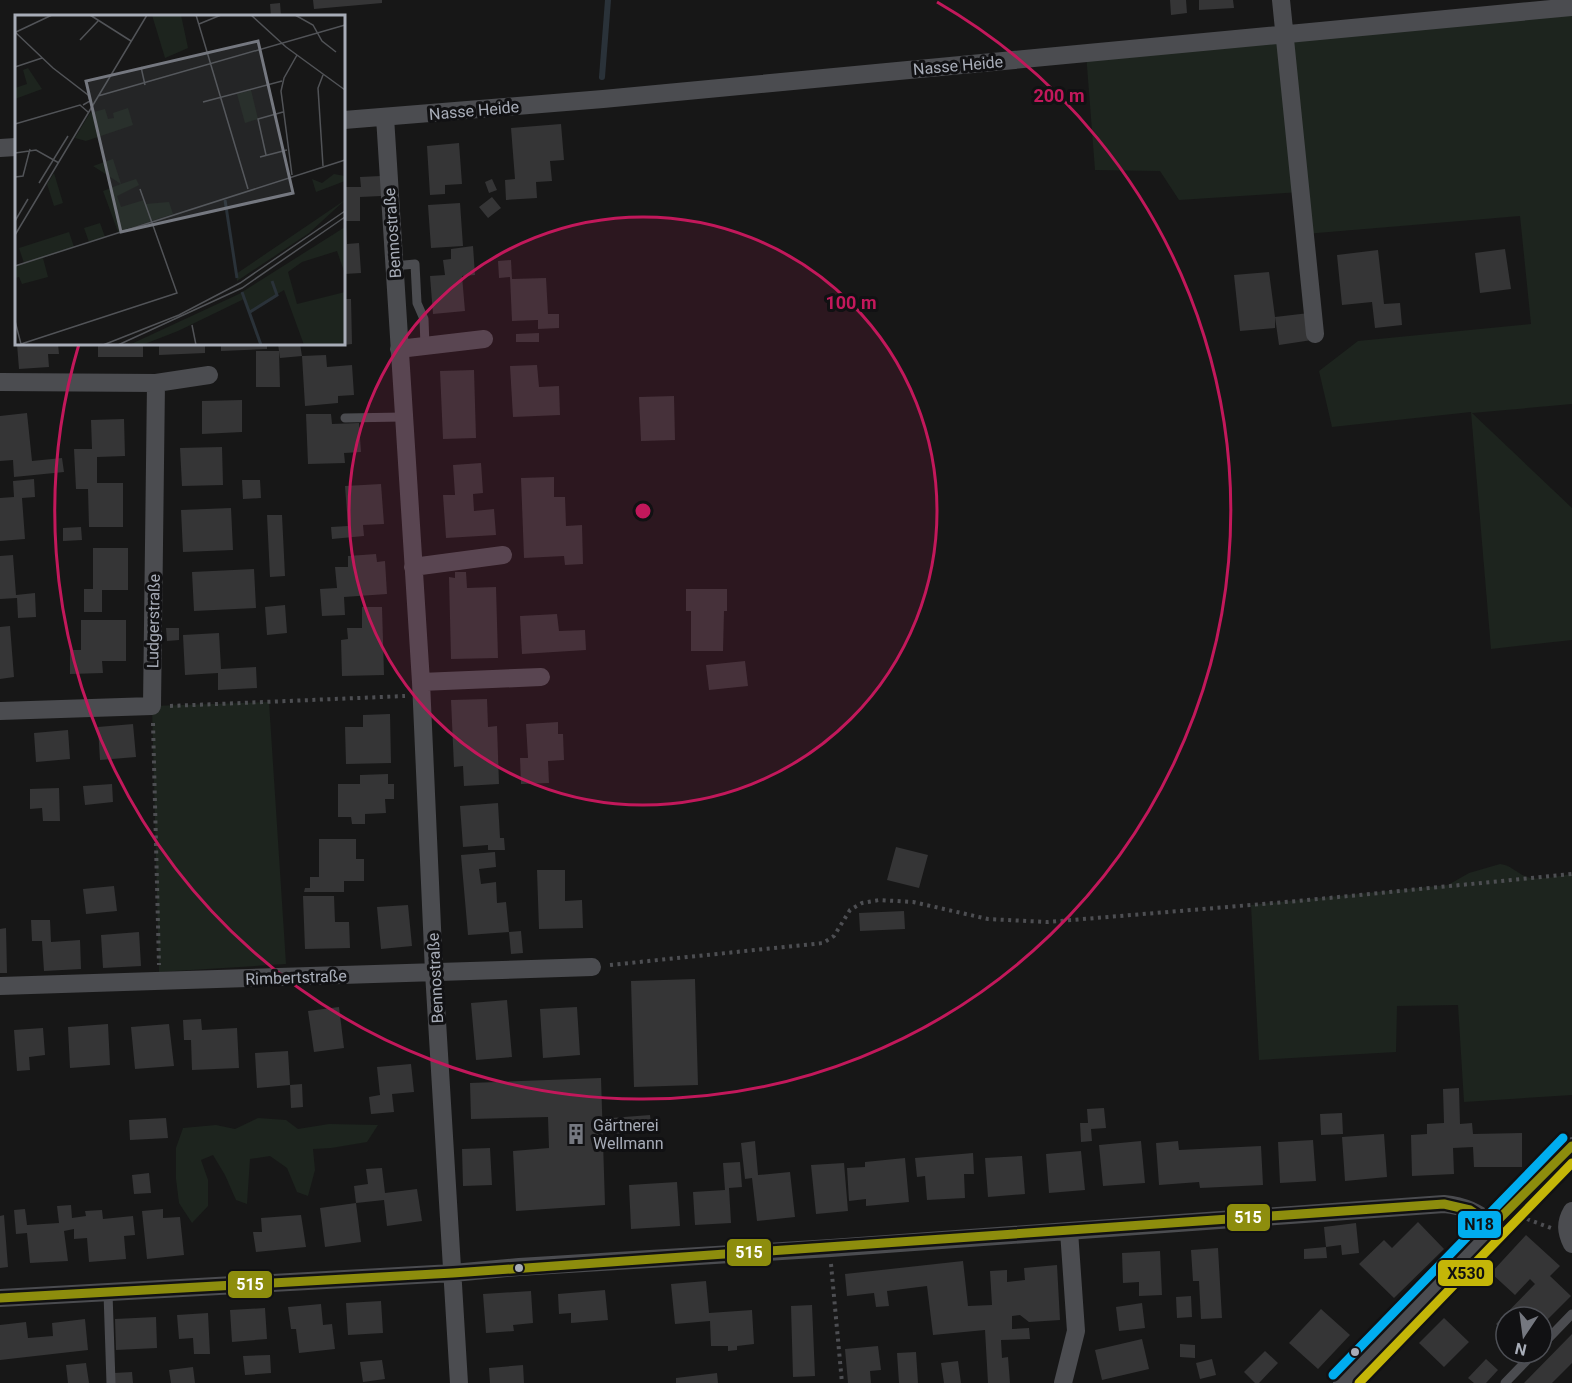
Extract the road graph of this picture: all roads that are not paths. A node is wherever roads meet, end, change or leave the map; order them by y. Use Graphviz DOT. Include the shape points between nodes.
graph roads {
  1 [pos="1281,0"];
  2 [pos="1572,7"];
  3 [pos="1285,34"];
  4 [pos="385,117"];
  5 [pos="345,120"];
  6 [pos="15,147"];
  7 [pos="0,148"];
  8 [pos="394,266"];
  9 [pos="1315,334"];
  10 [pos="484,339"];
  11 [pos="425,346"];
  12 [pos="399,349"];
  13 [pos="209,375"];
  14 [pos="0,382"];
  15 [pos="156,383"];
  16 [pos="403,417"];
  17 [pos="345,418"];
  18 [pos="503,555"];
  19 [pos="413,567"];
  20 [pos="541,676"];
  21 [pos="421,689"];
  22 [pos="0,711"];
  23 [pos="592,967"];
  24 [pos="434,972"];
  25 [pos="0,986"];
  26 [pos="1572,1146"];
  27 [pos="1572,1210"];
  28 [pos="1493,1226"];
  29 [pos="1069,1231"];
  30 [pos="1569,1239"];
  31 [pos="453,1273"];
  32 [pos="108,1293"];
  33 [pos="0,1298"];
  34 [pos="1572,1314"];
  35 [pos="1554,1333"];
  36 [pos="1522,1365"];
  37 [pos="111,1383"];
  38 [pos="459,1383"];
  39 [pos="1063,1383"];
  40 [pos="1342,1383"];
  41 [pos="1505,1383"];
  1 -- 3 [label="street"];
  2 -- 3 [label="street, Nasse Heide"];
  3 -- 4 [label="street, Nasse Heide"];
  3 -- 9 [label="street"];
  4 -- 5 [label="street, Nasse Heide"];
  4 -- 8 [label="street, Bennostraße"];
  6 -- 7 [label="street"];
  8 -- 11 [label="lane" via="416,264 417,303 424,319"];
  8 -- 12 [label="street, Bennostraße"];
  10 -- 11 [label="street"];
  11 -- 12 [label="street"];
  12 -- 16 [label="street, Bennostraße"];
  13 -- 15 [label="street"];
  14 -- 15 [label="street"];
  15 -- 22 [label="street, Ludgerstraße" via="152,706"];
  16 -- 17 [label="lane"];
  16 -- 19 [label="street, Bennostraße"];
  18 -- 19 [label="street"];
  19 -- 21 [label="street, Bennostraße"];
  20 -- 21 [label="street"];
  21 -- 24 [label="street, Bennostraße"];
  23 -- 24 [label="street, Rimbertstraße"];
  24 -- 25 [label="street, Rimbertstraße"];
  24 -- 31 [label="street, Bennostraße"];
  26 -- 28 [label="street"];
  27 -- 30 [label="street" via="1568,1218"];
  28 -- 29 [label="street" via="1479,1214 1444,1204"];
  28 -- 40 [label="street"];
  29 -- 31 [label="street"];
  29 -- 39 [label="street" via="1076,1331"];
  31 -- 32 [label="street"];
  31 -- 38 [label="street, Bennostraße"];
  32 -- 33 [label="street"];
  32 -- 37 [label="lane"];
  34 -- 35 [label="lane"];
  36 -- 41 [label="lane"];
}
